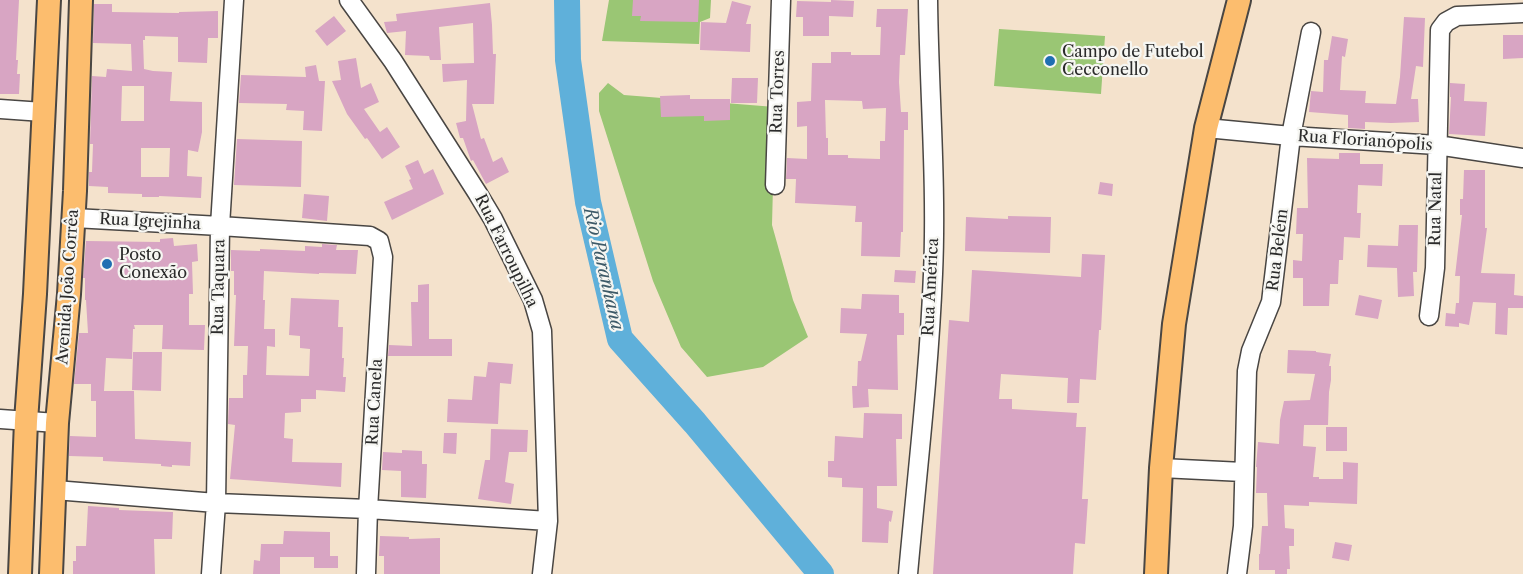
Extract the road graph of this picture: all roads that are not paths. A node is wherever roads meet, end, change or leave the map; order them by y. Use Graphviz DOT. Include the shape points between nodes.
graph roads {
  1 [pos="234,0"];
  2 [pos="349,0"];
  3 [pos="781,0"];
  4 [pos="928,0"];
  5 [pos="1239,0"];
  6 [pos="48,4"];
  7 [pos="81,4"];
  8 [pos="1523,12"];
  9 [pos="1311,32"];
  10 [pos="0,109"];
  11 [pos="43,112"];
  12 [pos="1206,128"];
  13 [pos="1291,136"];
  14 [pos="1437,145"];
  15 [pos="1523,158"];
  16 [pos="775,185"];
  17 [pos="40,190"];
  18 [pos="75,190"];
  19 [pos="74,218"];
  20 [pos="220,226"];
  21 [pos="370,236"];
  22 [pos="35,294"];
  23 [pos="69,294"];
  24 [pos="1429,316"];
  25 [pos="0,419"];
  26 [pos="26,421"];
  27 [pos="57,423"];
  28 [pos="1161,468"];
  29 [pos="1243,472"];
  30 [pos="55,490"];
  31 [pos="216,503"];
  32 [pos="368,509"];
  33 [pos="548,521"];
  34 [pos="20,574"];
  35 [pos="51,574"];
  36 [pos="211,574"];
  37 [pos="366,574"];
  38 [pos="542,574"];
  39 [pos="908,574"];
  40 [pos="1156,574"];
  41 [pos="1237,574"];
  1 -- 20 [label="street, Rua Taquara"];
  2 -- 33 [label="street, Rua Farroupilha" via="478,194 533,300 542,331"];
  3 -- 16 [label="street, Rua Torres"];
  4 -- 39 [label="street, Rua América" via="935,206 933,273"];
  5 -- 12 [label="main road"];
  6 -- 7 [label="main road"];
  6 -- 11 [label="main road, Avenida João Corrêa"];
  7 -- 18 [label="main road, Avenida João Corrêa"];
  8 -- 14 [label="street, Rua Natal" via="1457,16 1440,30"];
  9 -- 13 [label="street, Rua Belém"];
  10 -- 11 [label="street"];
  11 -- 17 [label="main road, Avenida João Corrêa"];
  12 -- 13 [label="street, Rua Florianópolis"];
  12 -- 28 [label="main road" via="1174,324"];
  13 -- 14 [label="street, Rua Florianópolis"];
  13 -- 29 [label="street, Rua Belém" via="1271,302 1247,371"];
  14 -- 15 [label="street, Rua Florianópolis"];
  14 -- 24 [label="street, Rua Natal" via="1435,268"];
  17 -- 18 [label="main road"];
  17 -- 22 [label="main road, Avenida João Corrêa"];
  18 -- 19 [label="main road, Avenida João Corrêa"];
  19 -- 20 [label="street, Rua Igrejinha"];
  19 -- 23 [label="main road, Avenida João Corrêa"];
  20 -- 21 [label="street, Rua Igrejinha"];
  20 -- 31 [label="street, Rua Taquara"];
  21 -- 32 [label="street, Rua Canela" via="379,241 383,257"];
  22 -- 23 [label="main road"];
  22 -- 26 [label="main road, Avenida João Corrêa"];
  23 -- 27 [label="main road, Avenida João Corrêa"];
  25 -- 26 [label="street"];
  26 -- 27 [label="street"];
  26 -- 34 [label="main road, Avenida João Corrêa"];
  27 -- 30 [label="main road, Avenida João Corrêa"];
  28 -- 29 [label="street"];
  28 -- 40 [label="main road"];
  29 -- 41 [label="street, Rua Belém" via="1243,526"];
  30 -- 31 [label="street"];
  30 -- 35 [label="main road, Avenida João Corrêa"];
  31 -- 32 [label="street"];
  31 -- 36 [label="street, Rua Taquara"];
  32 -- 33 [label="street"];
  32 -- 37 [label="street, Rua Canela"];
  33 -- 38 [label="street, Rua Farroupilha"];
}
